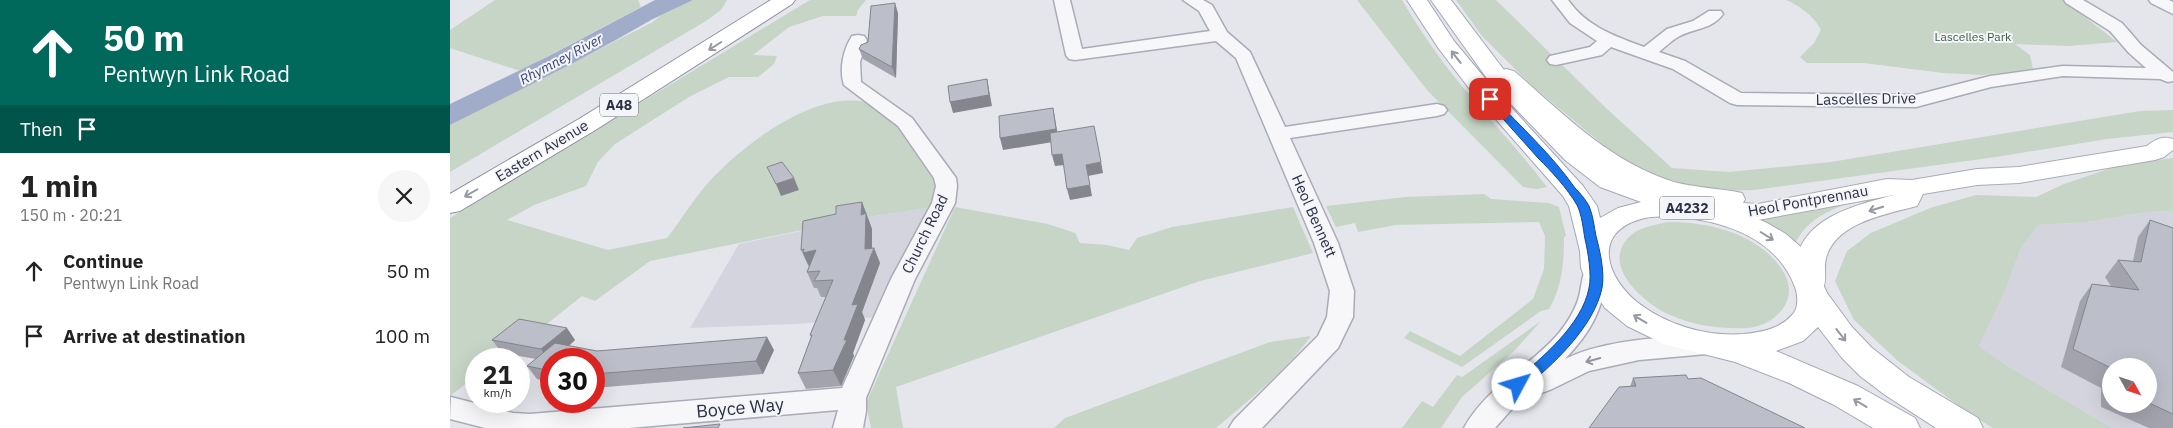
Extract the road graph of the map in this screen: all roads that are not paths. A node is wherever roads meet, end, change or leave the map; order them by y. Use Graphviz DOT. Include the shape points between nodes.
graph roads {
  1 [pos="752,0"];
  2 [pos="757,0"];
  3 [pos="785,0"];
  4 [pos="792,0"];
  5 [pos="1062,0"];
  6 [pos="1191,0"];
  7 [pos="1417,0"];
  8 [pos="1441,0"];
  9 [pos="1560,0"];
  10 [pos="2072,0"];
  11 [pos="2157,0"];
  12 [pos="2173,9"];
  13 [pos="1715,14"];
  14 [pos="717,25"];
  15 [pos="743,28"];
  16 [pos="1220,35"];
  17 [pos="858,40"];
  18 [pos="1609,40"];
  19 [pos="1475,48"];
  20 [pos="1647,53"];
  21 [pos="1556,60"];
  22 [pos="2169,77"];
  23 [pos="1438,110"];
  24 [pos="1278,134"];
  25 [pos="2169,144"];
  26 [pos="450,184"];
  27 [pos="1912,188"];
  28 [pos="1855,193"];
  29 [pos="450,205"];
  30 [pos="1693,209"];
  31 [pos="1595,261"];
  32 [pos="1812,290"];
  33 [pos="1715,345"];
  34 [pos="1505,396"];
  35 [pos="852,398"];
  36 [pos="451,408"];
  37 [pos="848,428"];
  38 [pos="1244,428"];
  39 [pos="1479,428"];
  40 [pos="1902,428"];
  41 [pos="1965,428"];
  1 -- 14 [label="main road"];
  2 -- 14 [label="main road, Eastern Avenue / A48"];
  3 -- 15 [label="main road, Eastern Avenue / A48"];
  4 -- 15 [label="main road"];
  5 -- 16 [label="street" via="1075,55"];
  6 -- 16 [label="street, Heol Bennett" via="1206,8"];
  31 -- 7 [label="main road, one-way" via="1583,206 1574,192 1480,88 1446,45"];
  8 -- 19 [label="main road, A4232"];
  9 -- 18 [label="street, Lascelles Drive" via="1584,28"];
  10 -- 22 [label="street, Lascelles Drive" via="2116,27 2135,49"];
  11 -- 12 [label="street"];
  13 -- 20 [label="street" via="1699,25 1673,33"];
  14 -- 26 [label="main road, Eastern Avenue / A48"];
  15 -- 29 [label="main road, Eastern Avenue / A48, one-way"];
  16 -- 24 [label="street, Heol Bennett" via="1244,56"];
  17 -- 35 [label="street, Church Road" via="850,72 853,85 905,122 948,186 944,202 896,293"];
  18 -- 20 [label="street, Lascelles Drive"];
  18 -- 21 [label="street" via="1596,51"];
  19 -- 28 [label="main road" via="1579,140 1613,165 1644,180 1675,190 1724,198"];
  19 -- 30 [label="main road, A4232" via="1536,117 1597,173 1622,187"];
  20 -- 22 [label="street, Lascelles Drive" via="1703,78 1737,99 1916,101 1990,82 2063,71"];
  23 -- 24 [label="street"];
  24 -- 38 [label="street, Heol Bennett" via="1337,270 1342,291 1340,317 1320,352"];
  25 -- 27 [label="main road, Heol Pontprennau" via="2155,152 2019,175 1977,177"];
  27 -- 28 [label="main road, Heol Pontprennau" via="1887,187"];
  27 -- 32 [label="main road, Heol Pontprennau, one-way" via="1907,200 1853,217 1825,235 1817,244 1812,258"];
  28 -- 30 [label="main road, Heol Pontprennau" via="1741,214"];
  30 -- 31 [label="main road, A4232" via="1652,209 1614,221 1604,229"];
  30 -- 32 [label="main road, A4232, one-way" via="1747,225 1766,235 1797,261"];
  33 -- 31 [label="main road, one-way" via="1673,335 1631,313 1604,286"];
  31 -- 34 [label="street" via="1596,288 1592,301 1572,334 1546,363"];
  32 -- 33 [label="main road, Heol Pontprennau" via="1812,309 1806,321 1788,335 1752,346"];
  32 -- 41 [label="main road, A4232, one-way" via="1838,331 1859,356 1906,391"];
  33 -- 34 [label="street, one-way" via="1639,350 1600,358"];
  40 -- 33 [label="main road, one-way" via="1819,382"];
  34 -- 39 [label="street"];
  35 -- 36 [label="street, Boyce Way" via="530,425 513,424"];
  35 -- 37 [label="street, Church Road"];
}
